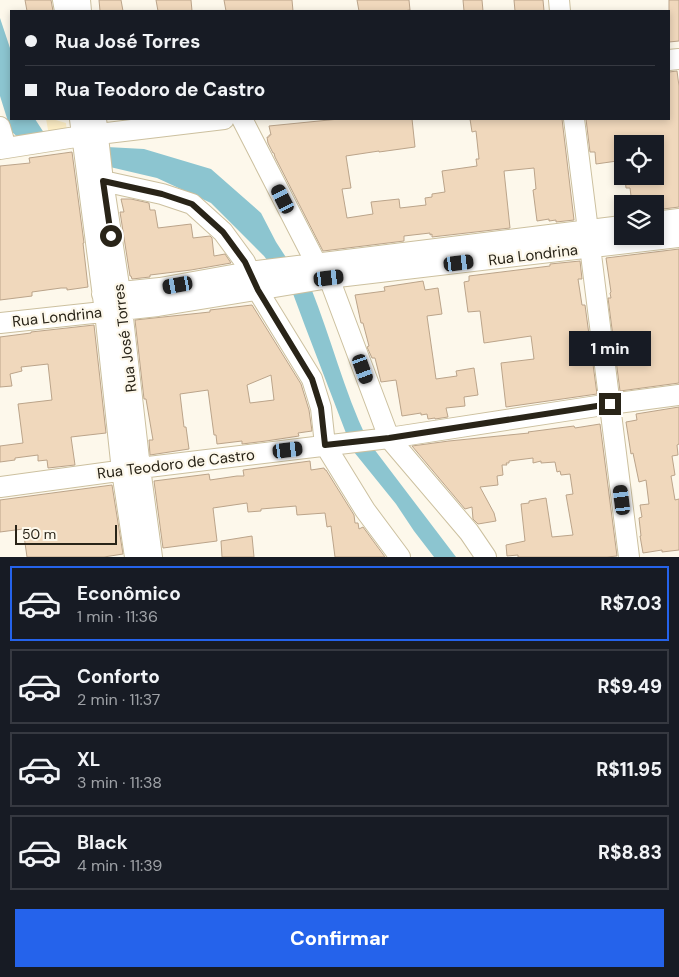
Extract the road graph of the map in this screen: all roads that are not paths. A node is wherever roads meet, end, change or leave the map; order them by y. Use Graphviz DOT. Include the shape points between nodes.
graph roads {
  1 [pos="207,120"];
  2 [pos="243,120"];
  3 [pos="574,120"];
  4 [pos="0,127"];
  5 [pos="89,127"];
  6 [pos="3,148"];
  7 [pos="103,181"];
  8 [pos="679,219"];
  9 [pos="664,221"];
  10 [pos="614,229"];
  11 [pos="679,237"];
  12 [pos="588,240"];
  13 [pos="316,264"];
  14 [pos="249,272"];
  15 [pos="329,278"];
  16 [pos="258,290"];
  17 [pos="112,302"];
  18 [pos="0,323"];
  19 [pos="679,395"];
  20 [pos="610,404"];
  21 [pos="389,438"];
  22 [pos="325,445"];
  23 [pos="131,470"];
  24 [pos="0,487"];
  25 [pos="134,557"];
  26 [pos="152,557"];
  27 [pos="400,557"];
  28 [pos="486,557"];
  29 [pos="629,557"];
  1 -- 5 [label="street"];
  2 -- 13 [label="street"];
  3 -- 12 [label="street"];
  4 -- 6 [label="street"];
  5 -- 6 [label="street"];
  5 -- 7 [label="street, Rua José Torres"];
  5 -- 17 [label="street, Rua José Torres"];
  7 -- 14 [label="street" via="192,204 223,232"];
  7 -- 17 [label="street, Rua José Torres"];
  8 -- 9 [label="street"];
  10 -- 12 [label="street, Rua Londrina"];
  11 -- 12 [label="street, Rua Londrina"];
  12 -- 13 [label="street, Rua Londrina"];
  12 -- 15 [label="street, Rua Londrina"];
  12 -- 20 [label="street"];
  13 -- 14 [label="street, Rua Londrina"];
  13 -- 15 [label="street"];
  14 -- 16 [label="street"];
  14 -- 17 [label="street, Rua Londrina" via="160,288"];
  15 -- 16 [label="street, Rua Londrina"];
  15 -- 21 [label="street"];
  16 -- 17 [label="street, Rua Londrina" via="158,306"];
  16 -- 22 [label="street" via="312,379 321,408"];
  17 -- 18 [label="street, Rua Londrina"];
  17 -- 23 [label="street, Rua José Torres"];
  19 -- 20 [label="street, Rua Teodoro de Castro"];
  20 -- 21 [label="street, Rua Teodoro de Castro"];
  20 -- 29 [label="street"];
  21 -- 22 [label="street, Rua Teodoro de Castro"];
  21 -- 28 [label="street"];
  22 -- 23 [label="street, Rua Teodoro de Castro"];
  22 -- 27 [label="street" via="365,510"];
  23 -- 24 [label="street, Rua Teodoro de Castro"];
  23 -- 25 [label="street, Rua José Torres"];
  23 -- 26 [label="street, Rua José Torres"];
}
